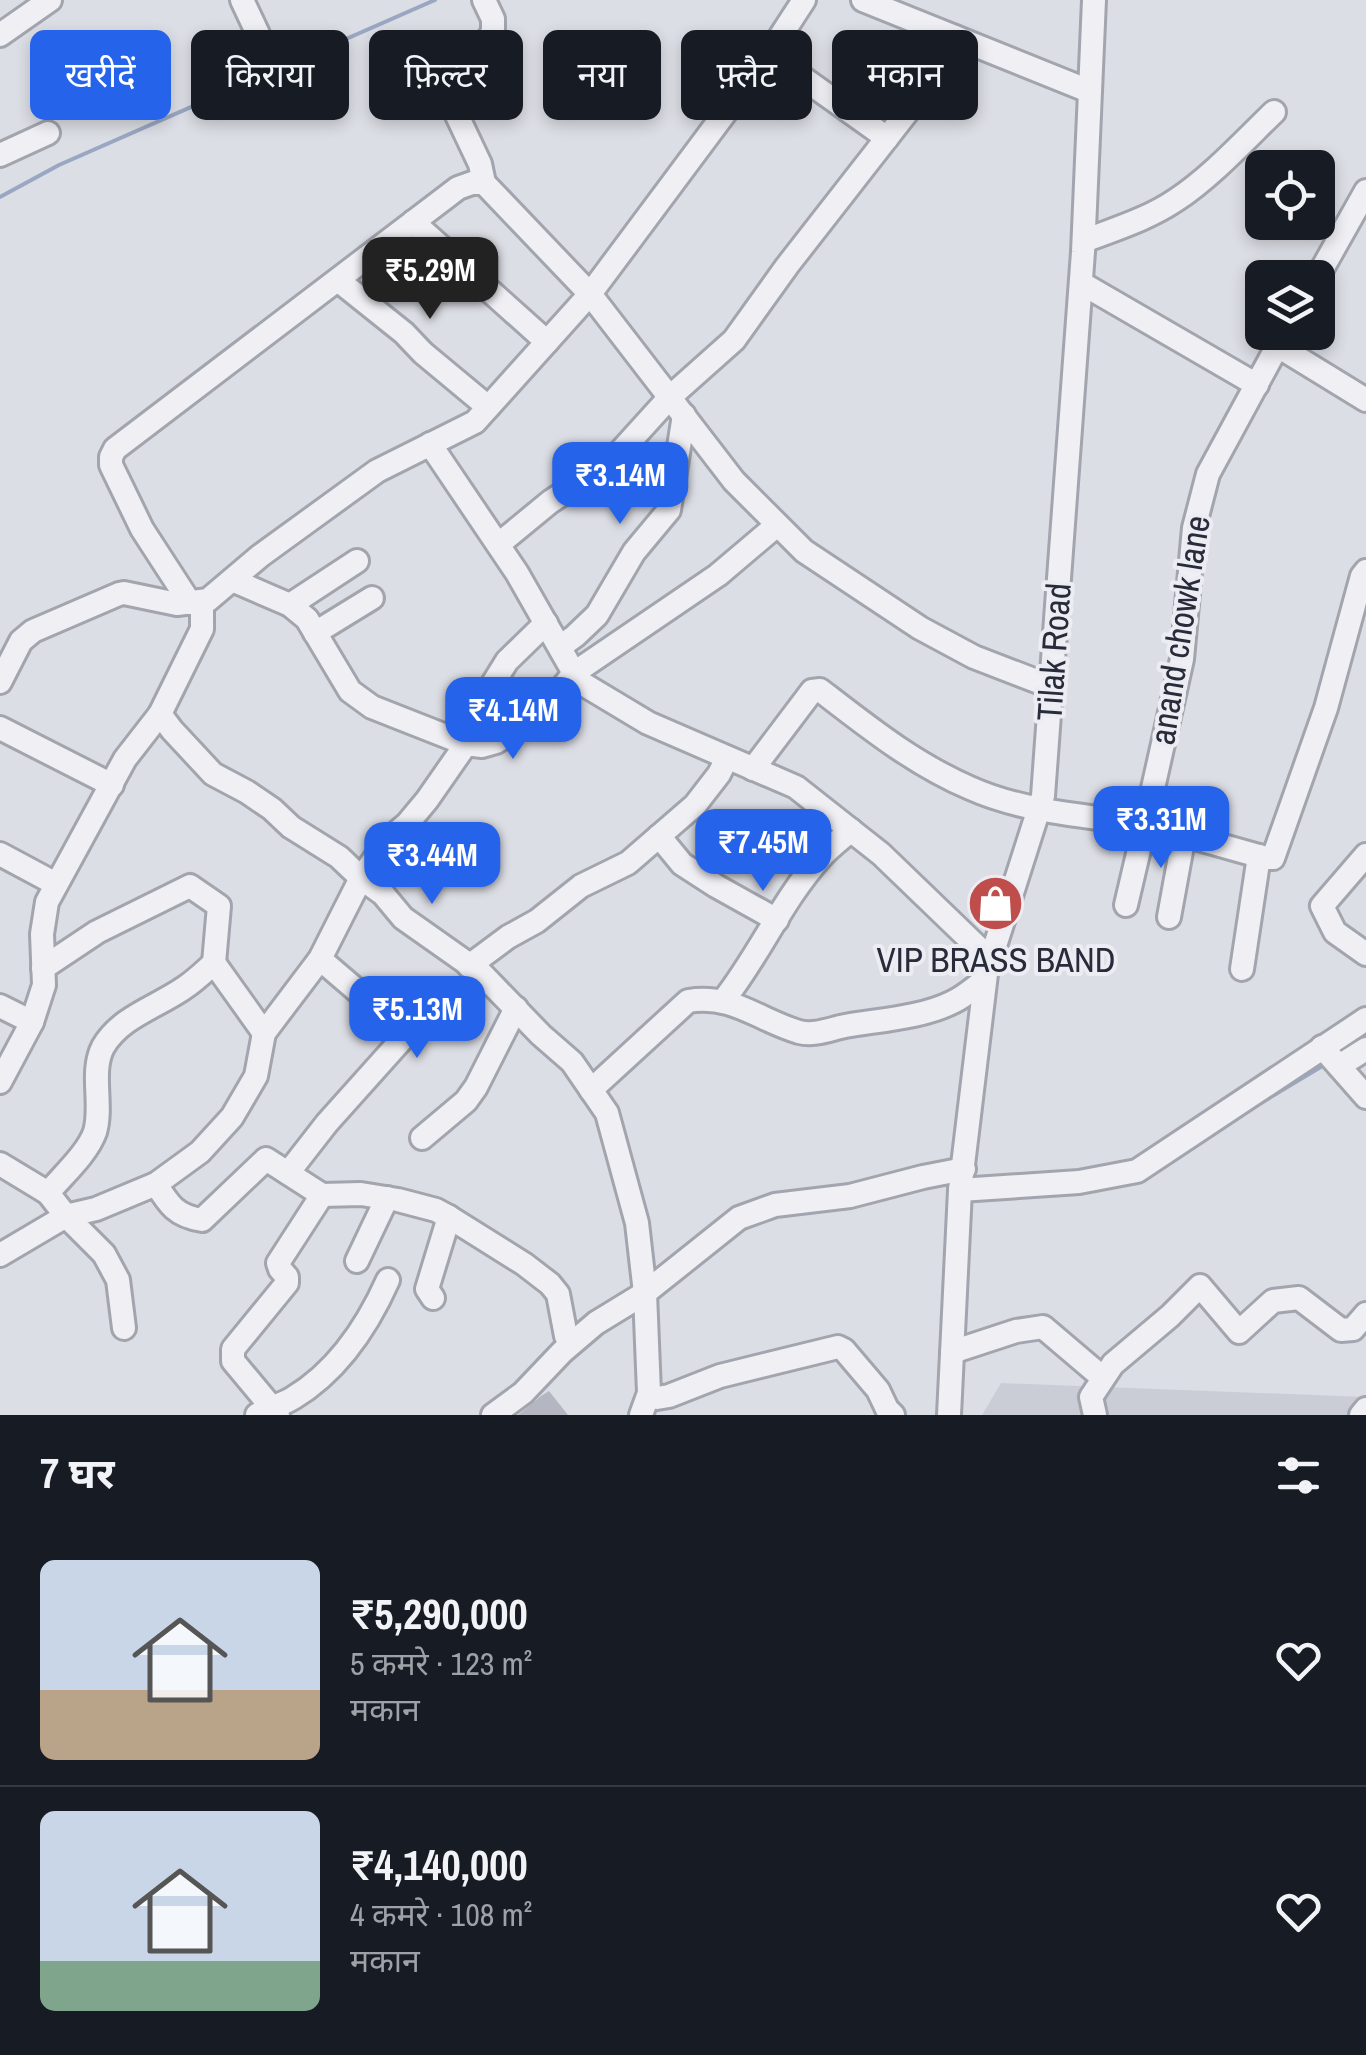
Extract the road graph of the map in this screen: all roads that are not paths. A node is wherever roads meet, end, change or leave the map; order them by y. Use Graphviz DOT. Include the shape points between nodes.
graph roads {
  1 [pos="50,0"];
  2 [pos="242,0"];
  3 [pos="804,0"];
  4 [pos="863,0"];
  5 [pos="1094,0"];
  6 [pos="488,10"];
  7 [pos="256,30"];
  8 [pos="785,30"];
  9 [pos="938,30"];
  10 [pos="0,35"];
  11 [pos="978,46"];
  12 [pos="812,85"];
  13 [pos="1089,91"];
  14 [pos="1274,112"];
  15 [pos="720,120"];
  16 [pos="901,120"];
  17 [pos="48,133"];
  18 [pos="887,138"];
  19 [pos="0,155"];
  20 [pos="484,184"];
  21 [pos="1366,192"];
  22 [pos="414,222"];
  23 [pos="1084,240"];
  24 [pos="1326,260"];
  25 [pos="338,281"];
  26 [pos="1081,283"];
  27 [pos="590,294"];
  28 [pos="547,342"];
  29 [pos="1275,350"];
  30 [pos="1296,350"];
  31 [pos="1256,385"];
  32 [pos="1366,400"];
  33 [pos="677,406"];
  34 [pos="488,407"];
  35 [pos="430,444"];
  36 [pos="777,524"];
  37 [pos="498,544"];
  38 [pos="356,562"];
  39 [pos="1366,571"];
  40 [pos="232,580"];
  41 [pos="372,598"];
  42 [pos="196,602"];
  43 [pos="290,605"];
  44 [pos="546,623"];
  45 [pos="315,632"];
  46 [pos="560,647"];
  47 [pos="574,673"];
  48 [pos="0,682"];
  49 [pos="1052,686"];
  50 [pos="160,714"];
  51 [pos="0,728"];
  52 [pos="466,744"];
  53 [pos="728,758"];
  54 [pos="753,769"];
  55 [pos="112,786"];
  56 [pos="1038,809"];
  57 [pos="1145,824"];
  58 [pos="850,830"];
  59 [pos="1184,835"];
  60 [pos="660,836"];
  61 [pos="0,854"];
  62 [pos="1366,855"];
  63 [pos="1259,856"];
  64 [pos="361,878"];
  65 [pos="56,884"];
  66 [pos="1126,905"];
  67 [pos="1168,917"];
  68 [pos="776,920"];
  69 [pos="1366,954"];
  70 [pos="320,958"];
  71 [pos="214,964"];
  72 [pos="469,966"];
  73 [pos="43,968"];
  74 [pos="988,969"];
  75 [pos="1242,969"];
  76 [pos="723,1001"];
  77 [pos="0,1006"];
  78 [pos="516,1008"];
  79 [pos="1366,1018"];
  80 [pos="32,1022"];
  81 [pos="264,1033"];
  82 [pos="1322,1047"];
  83 [pos="1366,1049"];
  84 [pos="1339,1066"];
  85 [pos="0,1082"];
  86 [pos="591,1090"];
  87 [pos="1366,1097"];
  88 [pos="422,1138"];
  89 [pos="0,1164"];
  90 [pos="963,1172"];
  91 [pos="288,1174"];
  92 [pos="156,1184"];
  93 [pos="48,1193"];
  94 [pos="322,1195"];
  95 [pos="387,1198"];
  96 [pos="66,1216"];
  97 [pos="450,1217"];
  98 [pos="0,1255"];
  99 [pos="357,1261"];
  100 [pos="388,1280"];
  101 [pos="644,1287"];
  102 [pos="433,1298"];
  103 [pos="1366,1314"];
  104 [pos="124,1328"];
  105 [pos="566,1336"];
  106 [pos="952,1352"];
  107 [pos="1103,1378"];
  108 [pos="645,1404"];
  109 [pos="1366,1409"];
  110 [pos="269,1412"];
  111 [pos="475,1415"];
  112 [pos="493,1415"];
  113 [pos="892,1415"];
  114 [pos="949,1415"];
  115 [pos="1095,1415"];
  116 [pos="1361,1415"];
  1 -- 10 [label="street"];
  2 -- 7 [label="street"];
  3 -- 8 [label="street"];
  4 -- 9 [label="street"];
  5 -- 13 [label="street, Tilak Road"];
  6 -- 20 [label="street" via="493,32 453,98"];
  11 -- 13 [label="street"];
  12 -- 18 [label="street"];
  13 -- 23 [label="street, Tilak Road"];
  14 -- 23 [label="street" via="1178,199"];
  15 -- 27 [label="street"];
  16 -- 18 [label="street"];
  17 -- 19 [label="street"];
  18 -- 33 [label="street"];
  20 -- 22 [label="street" via="458,188"];
  20 -- 27 [label="street"];
  21 -- 24 [label="street"];
  22 -- 25 [label="street"];
  22 -- 28 [label="street"];
  23 -- 26 [label="street, Tilak Road"];
  25 -- 34 [label="street"];
  25 -- 42 [label="street" via="110,457 142,529"];
  26 -- 31 [label="street"];
  26 -- 49 [label="street, Tilak Road"];
  27 -- 28 [label="street"];
  27 -- 33 [label="street"];
  28 -- 34 [label="street"];
  29 -- 31 [label="street, anand chowk lane"];
  30 -- 32 [label="street, anand chowk lane"];
  31 -- 57 [label="street, anand chowk lane" via="1208,474 1194,528 1182,659"];
  33 -- 36 [label="street" via="734,481"];
  33 -- 37 [label="street"];
  33 -- 46 [label="street" via="669,510 597,614"];
  34 -- 35 [label="street" via="475,422"];
  35 -- 37 [label="street"];
  35 -- 40 [label="street" via="377,471"];
  36 -- 47 [label="street" via="718,575"];
  36 -- 49 [label="street" via="804,551 920,628"];
  37 -- 44 [label="street"];
  38 -- 43 [label="street"];
  39 -- 63 [label="street" via="1276,853"];
  40 -- 42 [label="street"];
  40 -- 43 [label="street"];
  41 -- 45 [label="street"];
  42 -- 48 [label="street" via="119,594 25,636"];
  42 -- 50 [label="street" via="202,628"];
  43 -- 45 [label="street"];
  44 -- 46 [label="street"];
  44 -- 52 [label="street" via="507,661 476,711"];
  45 -- 52 [label="street" via="358,700"];
  46 -- 47 [label="street"];
  47 -- 52 [label="street" via="519,727 496,742"];
  47 -- 53 [label="street" via="648,722"];
  49 -- 56 [label="street, Tilak Road"];
  50 -- 55 [label="street"];
  50 -- 64 [label="street" via="213,774 272,808"];
  51 -- 55 [label="street"];
  52 -- 64 [label="street"];
  53 -- 54 [label="street"];
  53 -- 60 [label="street" via="694,806"];
  54 -- 56 [label="street" via="820,690 898,750 972,789"];
  54 -- 58 [label="street" via="796,787"];
  55 -- 65 [label="street"];
  56 -- 57 [label="street"];
  56 -- 74 [label="street, Tilak Road"];
  57 -- 59 [label="street"];
  57 -- 66 [label="street, anand chowk lane"];
  58 -- 68 [label="street" via="822,856"];
  58 -- 74 [label="street" via="881,854"];
  59 -- 63 [label="street"];
  59 -- 67 [label="street"];
  60 -- 68 [label="street" via="682,864"];
  60 -- 72 [label="street"];
  61 -- 65 [label="street"];
  62 -- 69 [label="street" via="1322,906 1335,932"];
  63 -- 75 [label="street"];
  64 -- 70 [label="street"];
  64 -- 72 [label="street"];
  65 -- 73 [label="street" via="44,913"];
  68 -- 76 [label="street"];
  70 -- 81 [label="street"];
  70 -- 91 [label="street" via="404,1037"];
  71 -- 73 [label="street" via="219,906 190,886 96,932"];
  71 -- 81 [label="street"];
  71 -- 93 [label="street" via="110,1038 98,1066 95,1131"];
  72 -- 78 [label="street"];
  73 -- 80 [label="street"];
  74 -- 76 [label="street" via="952,1003 815,1034"];
  74 -- 90 [label="street, Tilak Road"];
  76 -- 86 [label="street" via="688,1002"];
  77 -- 80 [label="street"];
  78 -- 86 [label="street"];
  78 -- 88 [label="street" via="466,1101"];
  79 -- 82 [label="street"];
  80 -- 85 [label="street"];
  81 -- 92 [label="street" via="256,1076 232,1117 200,1152"];
  82 -- 84 [label="street"];
  82 -- 90 [label="street" via="1138,1170 1079,1182"];
  83 -- 84 [label="street"];
  84 -- 87 [label="street"];
  86 -- 101 [label="street" via="607,1113 638,1223"];
  89 -- 93 [label="street"];
  90 -- 101 [label="street" via="775,1205 739,1218"];
  90 -- 106 [label="street, Tilak Road"];
  91 -- 92 [label="street" via="262,1161 202,1220 173,1210"];
  91 -- 94 [label="street"];
  92 -- 96 [label="street"];
  93 -- 96 [label="street"];
  94 -- 95 [label="street"];
  94 -- 110 [label="street" via="278,1262 287,1283 233,1350 233,1361"];
  95 -- 97 [label="street"];
  95 -- 99 [label="street"];
  96 -- 98 [label="street"];
  96 -- 104 [label="street" via="104,1254 118,1280"];
  97 -- 102 [label="street" via="428,1285"];
  97 -- 105 [label="street" via="550,1284"];
  100 -- 110 [label="street" via="365,1328 323,1376"];
  101 -- 105 [label="street" via="604,1305"];
  101 -- 108 [label="street"];
  101 -- 112 [label="street"];
  103 -- 107 [label="street" via="1354,1329 1341,1330 1299,1298 1272,1302 1239,1332 1200,1286"];
  105 -- 111 [label="street"];
  106 -- 107 [label="street" via="1043,1326"];
  106 -- 114 [label="street, Tilak Road"];
  107 -- 115 [label="street" via="1090,1397"];
  108 -- 113 [label="street" via="720,1376 838,1347"];
  109 -- 116 [label="street"];
}
